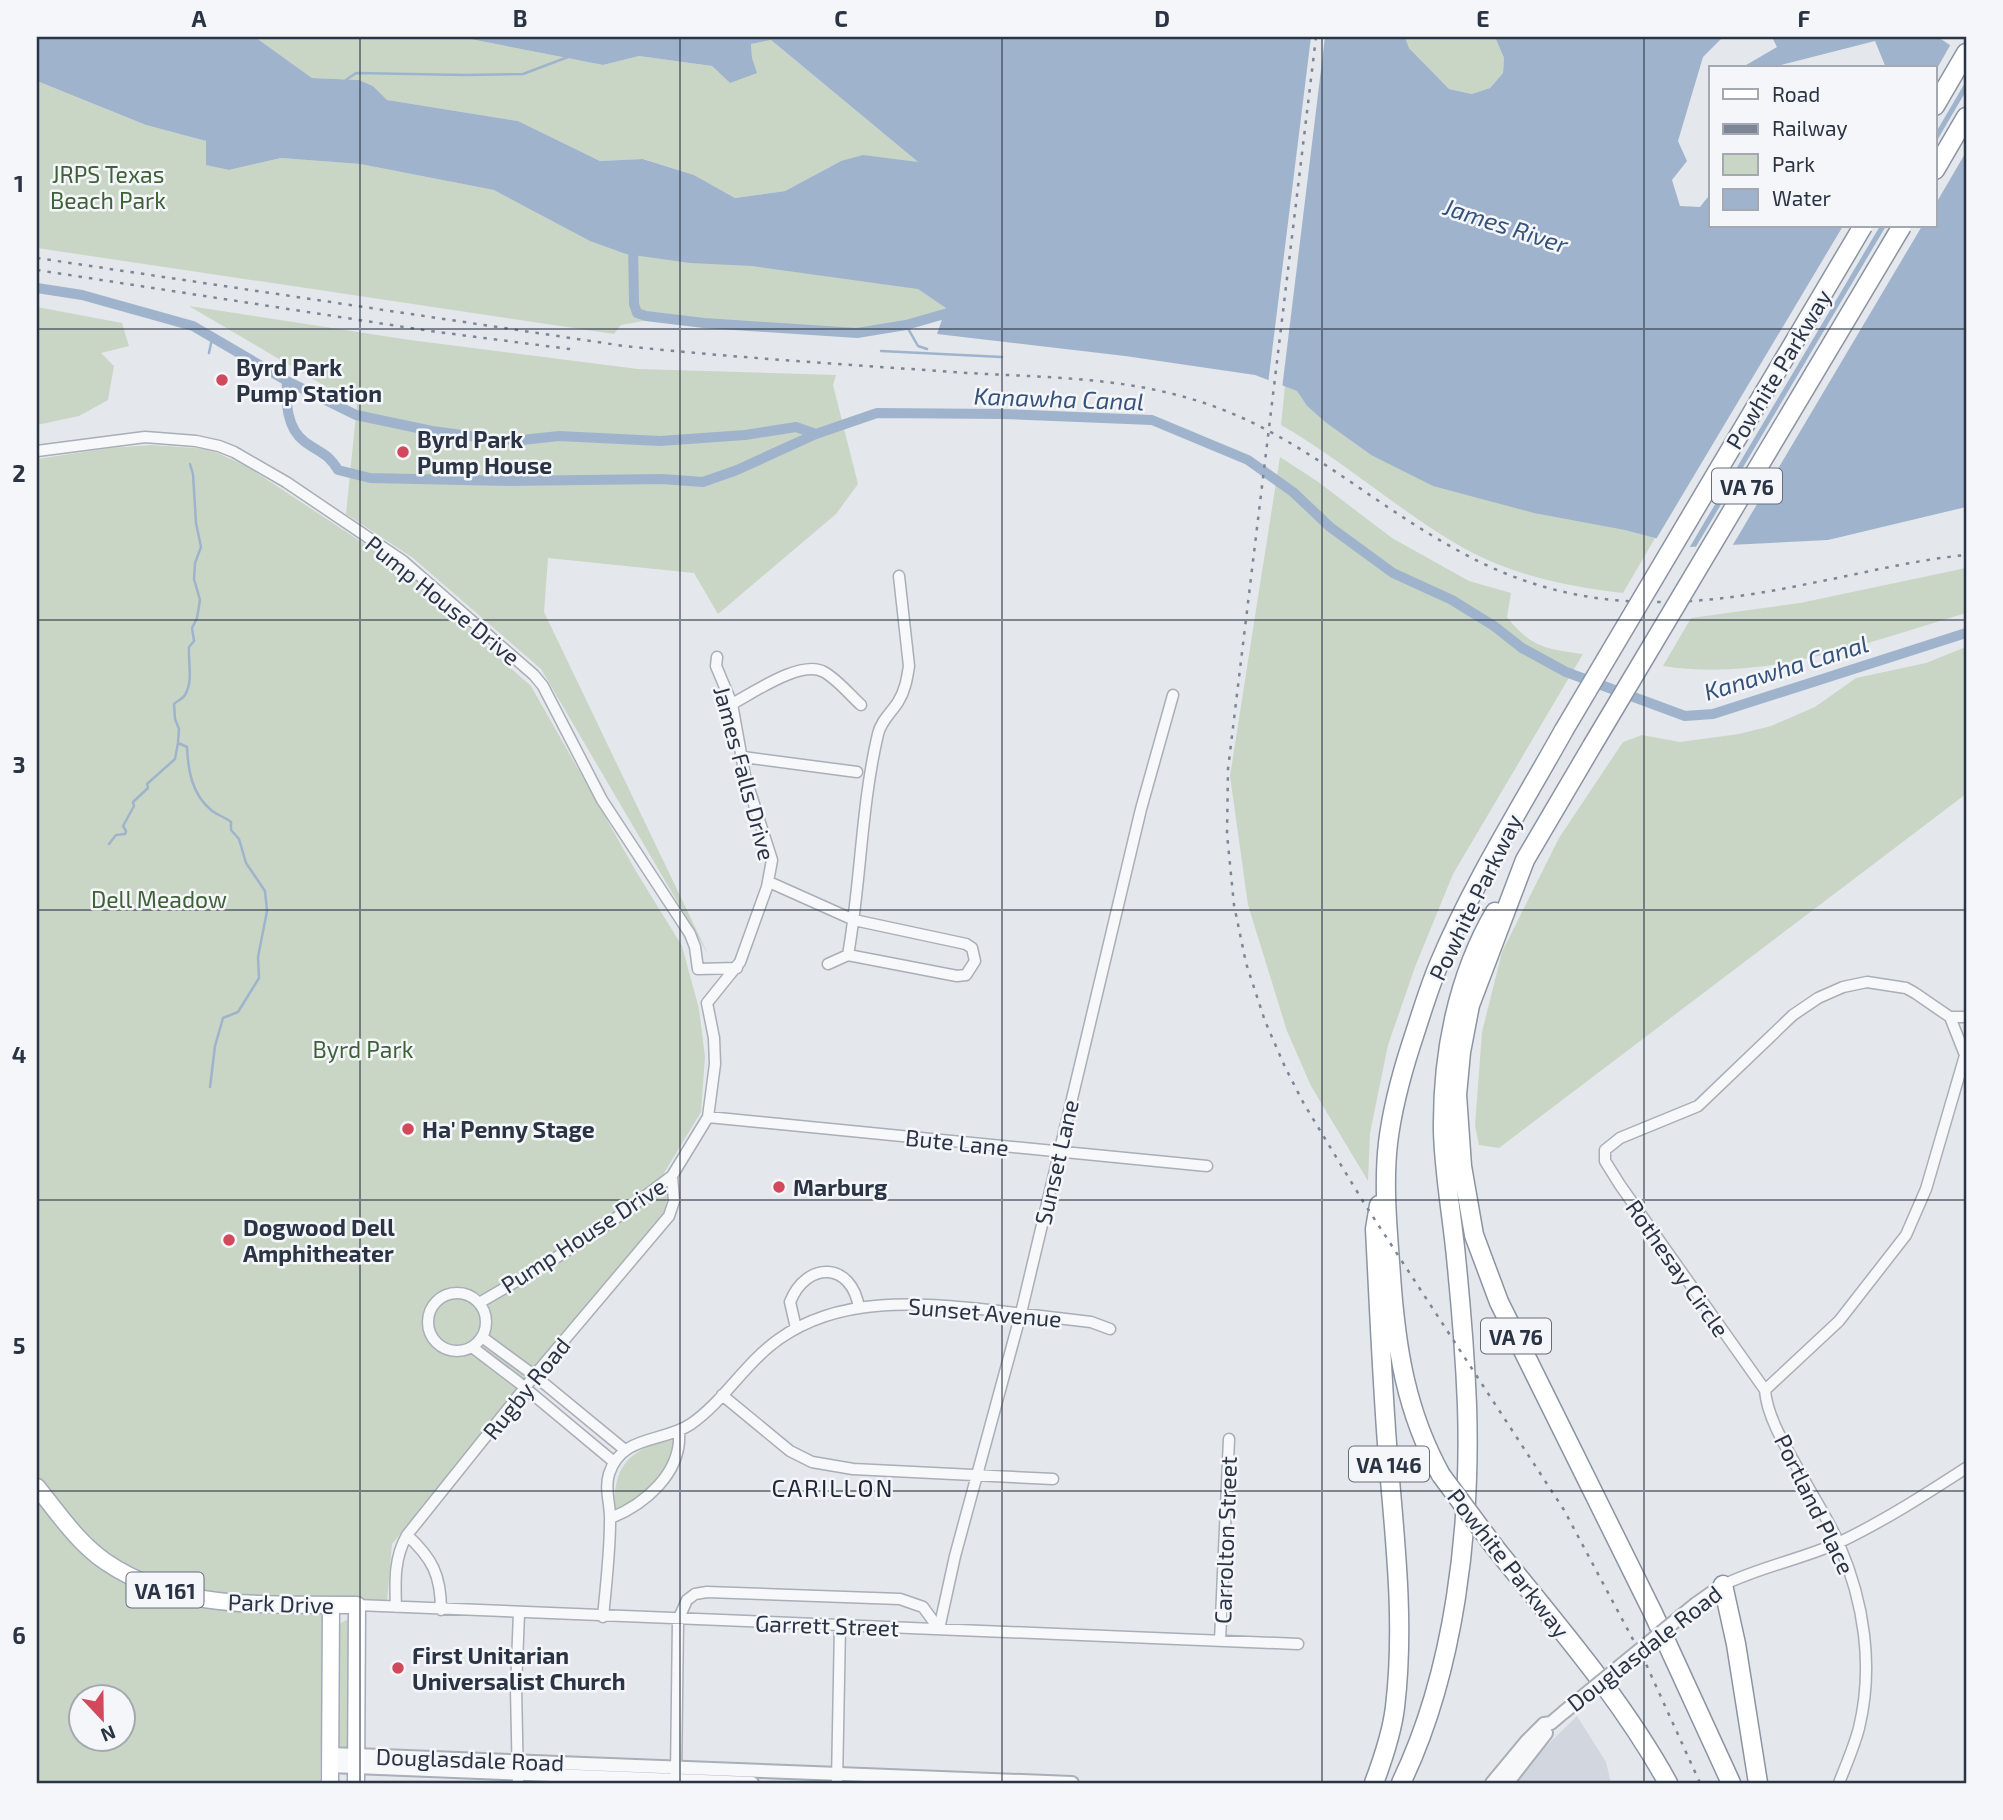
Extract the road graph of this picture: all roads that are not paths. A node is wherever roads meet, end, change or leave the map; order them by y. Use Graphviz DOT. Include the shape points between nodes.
graph roads {
  1 [pos="1966,53"];
  2 [pos="1937,103"];
  3 [pos="1966,117"];
  4 [pos="1937,167"];
  5 [pos="1862,228"];
  6 [pos="1901,228"];
  7 [pos="37,451"];
  8 [pos="899,576"];
  9 [pos="717,657"];
  10 [pos="1173,695"];
  11 [pos="732,704"];
  12 [pos="861,705"];
  13 [pos="743,757"];
  14 [pos="857,772"];
  15 [pos="1525,860"];
  16 [pos="769,882"];
  17 [pos="854,920"];
  18 [pos="848,955"];
  19 [pos="828,964"];
  20 [pos="737,968"];
  21 [pos="707,1003"];
  22 [pos="1950,1017"];
  23 [pos="1966,1017"];
  24 [pos="1966,1054"];
  25 [pos="708,1116"];
  26 [pos="1388,1143"];
  27 [pos="1058,1152"];
  28 [pos="1207,1166"];
  29 [pos="672,1177"];
  30 [pos="479,1303"];
  31 [pos="859,1308"];
  32 [pos="1021,1313"];
  33 [pos="796,1328"];
  34 [pos="1110,1329"];
  35 [pos="482,1337"];
  36 [pos="472,1347"];
  37 [pos="535,1376"];
  38 [pos="526,1388"];
  39 [pos="1765,1390"];
  40 [pos="722,1395"];
  41 [pos="679,1432"];
  42 [pos="1229,1438"];
  43 [pos="625,1450"];
  44 [pos="614,1462"];
  45 [pos="1966,1468"];
  46 [pos="976,1476"];
  47 [pos="1054,1479"];
  48 [pos="37,1487"];
  49 [pos="611,1518"];
  50 [pos="407,1535"];
  51 [pos="1839,1542"];
  52 [pos="1723,1585"];
  53 [pos="331,1605"];
  54 [pos="357,1605"];
  55 [pos="396,1608"];
  56 [pos="441,1610"];
  57 [pos="519,1613"];
  58 [pos="603,1617"];
  59 [pos="678,1620"];
  60 [pos="840,1626"];
  61 [pos="939,1629"];
  62 [pos="1220,1642"];
  63 [pos="1298,1644"];
  64 [pos="1550,1723"];
  65 [pos="1634,1727"];
  66 [pos="330,1760"];
  67 [pos="356,1768"];
  68 [pos="518,1773"];
  69 [pos="676,1777"];
  70 [pos="837,1779"];
  71 [pos="330,1783"];
  72 [pos="752,1783"];
  73 [pos="1072,1783"];
  74 [pos="1374,1783"];
  75 [pos="1401,1783"];
  76 [pos="1492,1783"];
  77 [pos="1507,1783"];
  78 [pos="1655,1783"];
  79 [pos="1668,1783"];
  80 [pos="1731,1783"];
  81 [pos="1758,1783"];
  82 [pos="1839,1783"];
  1 -- 2 [label="highway"];
  3 -- 4 [label="highway"];
  5 -- 26 [label="highway, Powhite Parkway / VA 76, bridge" via="1469,899 1438,965 1404,1069"];
  6 -- 15 [label="highway, Powhite Parkway / VA 76, bridge"];
  7 -- 20 [label="street, Pump House Drive" via="145,437 219,446 286,482 403,561 543,686 602,800 690,934 698,969"];
  8 -- 17 [label="street" via="909,666 905,690 879,731"];
  9 -- 11 [label="street, James Falls Drive" via="716,666"];
  10 -- 27 [label="street, Sunset Lane"];
  11 -- 12 [label="street" via="795,671 813,668 825,672"];
  11 -- 13 [label="street, James Falls Drive"];
  13 -- 14 [label="street"];
  13 -- 16 [label="street, James Falls Drive" via="747,785 772,860"];
  15 -- 75 [label="highway" via="1481,936 1457,1003 1449,1050 1443,1131 1467,1405 1463,1533 1449,1633 1429,1714"];
  15 -- 80 [label="highway, Powhite Parkway / VA 76" via="1470,1005 1461,1052 1458,1133 1474,1235 1499,1302 1653,1613"];
  16 -- 17 [label="street"];
  16 -- 20 [label="street, James Falls Drive"];
  17 -- 18 [label="street"];
  17 -- 18 [label="street" via="966,944 975,961 966,975 957,976"];
  18 -- 19 [label="street"];
  20 -- 21 [label="street, James Falls Drive"];
  21 -- 25 [label="street, Pump House Drive" via="715,1064"];
  22 -- 23 [label="street"];
  22 -- 24 [label="street"];
  22 -- 39 [label="street, Rothesay Circle" via="1906,988 1867,982 1843,987 1793,1015 1698,1106 1620,1138 1605,1150 1605,1161 1620,1185"];
  24 -- 39 [label="street" via="1926,1189 1906,1235 1839,1321"];
  25 -- 27 [label="street, Bute Lane"];
  25 -- 29 [label="street, Pump House Drive"];
  26 -- 65 [label="highway, Powhite Parkway / VA 76, bridge" via="1386,1210 1394,1316 1401,1365 1424,1444 1441,1475"];
  26 -- 74 [label="highway, VA 146" via="1375,1229 1399,1592 1399,1656 1395,1709"];
  27 -- 28 [label="street, Bute Lane"];
  27 -- 32 [label="street, Sunset Lane"];
  29 -- 30 [label="street, Pump House Drive" via="602,1228"];
  29 -- 37 [label="street, Rugby Road" via="674,1201 669,1216"];
  30 -- 35 [label="street" via="486,1322"];
  30 -- 36 [label="street" via="455,1293 439,1300 429,1315 430,1332 441,1346 457,1351"];
  31 -- 32 [label="street, Sunset Avenue" via="925,1303"];
  31 -- 33 [label="street, Sunset Avenue"];
  31 -- 33 [label="street" via="852,1287 835,1273 808,1276 790,1302"];
  32 -- 34 [label="street, Sunset Avenue" via="1091,1322"];
  32 -- 46 [label="street, Sunset Lane"];
  33 -- 40 [label="street, Sunset Avenue" via="762,1353"];
  35 -- 36 [label="street"];
  35 -- 37 [label="street"];
  36 -- 38 [label="street"];
  37 -- 38 [label="street, Rugby Road"];
  37 -- 43 [label="street"];
  38 -- 44 [label="street"];
  38 -- 50 [label="street, Rugby Road"];
  39 -- 51 [label="street, Portland Place" via="1783,1439"];
  40 -- 41 [label="street, Sunset Avenue"];
  40 -- 46 [label="street" via="790,1451 812,1462"];
  41 -- 43 [label="street, Sunset Avenue" via="645,1439"];
  41 -- 49 [label="street" via="676,1455 665,1476 644,1500"];
  42 -- 62 [label="street, Carrolton Street"];
  43 -- 44 [label="street, Sunset Avenue"];
  44 -- 49 [label="street" via="607,1485"];
  45 -- 51 [label="street, Douglasdale Road"];
  46 -- 47 [label="street"];
  46 -- 61 [label="street, Sunset Lane"];
  48 -- 53 [label="main road, Park Drive / VA 161" via="71,1531 105,1561 149,1586 208,1601"];
  49 -- 58 [label="street"];
  50 -- 55 [label="street, Rugby Road" via="396,1565"];
  50 -- 56 [label="street" via="428,1555 436,1572"];
  51 -- 52 [label="street, Douglasdale Road"];
  51 -- 82 [label="street, Portland Place" via="1861,1609 1866,1670 1859,1728"];
  52 -- 64 [label="street, Douglasdale Road, bridge"];
  52 -- 81 [label="highway"];
  53 -- 54 [label="main road, Park Drive / VA 161"];
  53 -- 66 [label="main road"];
  54 -- 55 [label="street, Garrett Street"];
  54 -- 67 [label="main road"];
  55 -- 56 [label="street, Garrett Street"];
  56 -- 57 [label="street, Garrett Street"];
  57 -- 58 [label="street, Garrett Street"];
  57 -- 68 [label="street"];
  58 -- 59 [label="street, Garrett Street"];
  59 -- 60 [label="street, Garrett Street"];
  59 -- 61 [label="street" via="695,1594 793,1594 911,1602 923,1607"];
  59 -- 69 [label="street"];
  60 -- 61 [label="street, Garrett Street"];
  60 -- 70 [label="street"];
  61 -- 62 [label="street, Garrett Street"];
  62 -- 63 [label="street, Garrett Street"];
  64 -- 76 [label="street, Douglasdale Road" via="1525,1742"];
  64 -- 77 [label="street, Douglasdale Road"];
  65 -- 78 [label="highway"];
  65 -- 79 [label="highway, Powhite Parkway / VA 76"];
  66 -- 67 [label="street, Douglasdale Road"];
  66 -- 71 [label="main road"];
  67 -- 68 [label="street, Douglasdale Road"];
  68 -- 69 [label="street, Douglasdale Road"];
  69 -- 70 [label="street, Douglasdale Road"];
  69 -- 72 [label="street, Douglasdale Road"];
  70 -- 73 [label="street, Douglasdale Road"];
}
